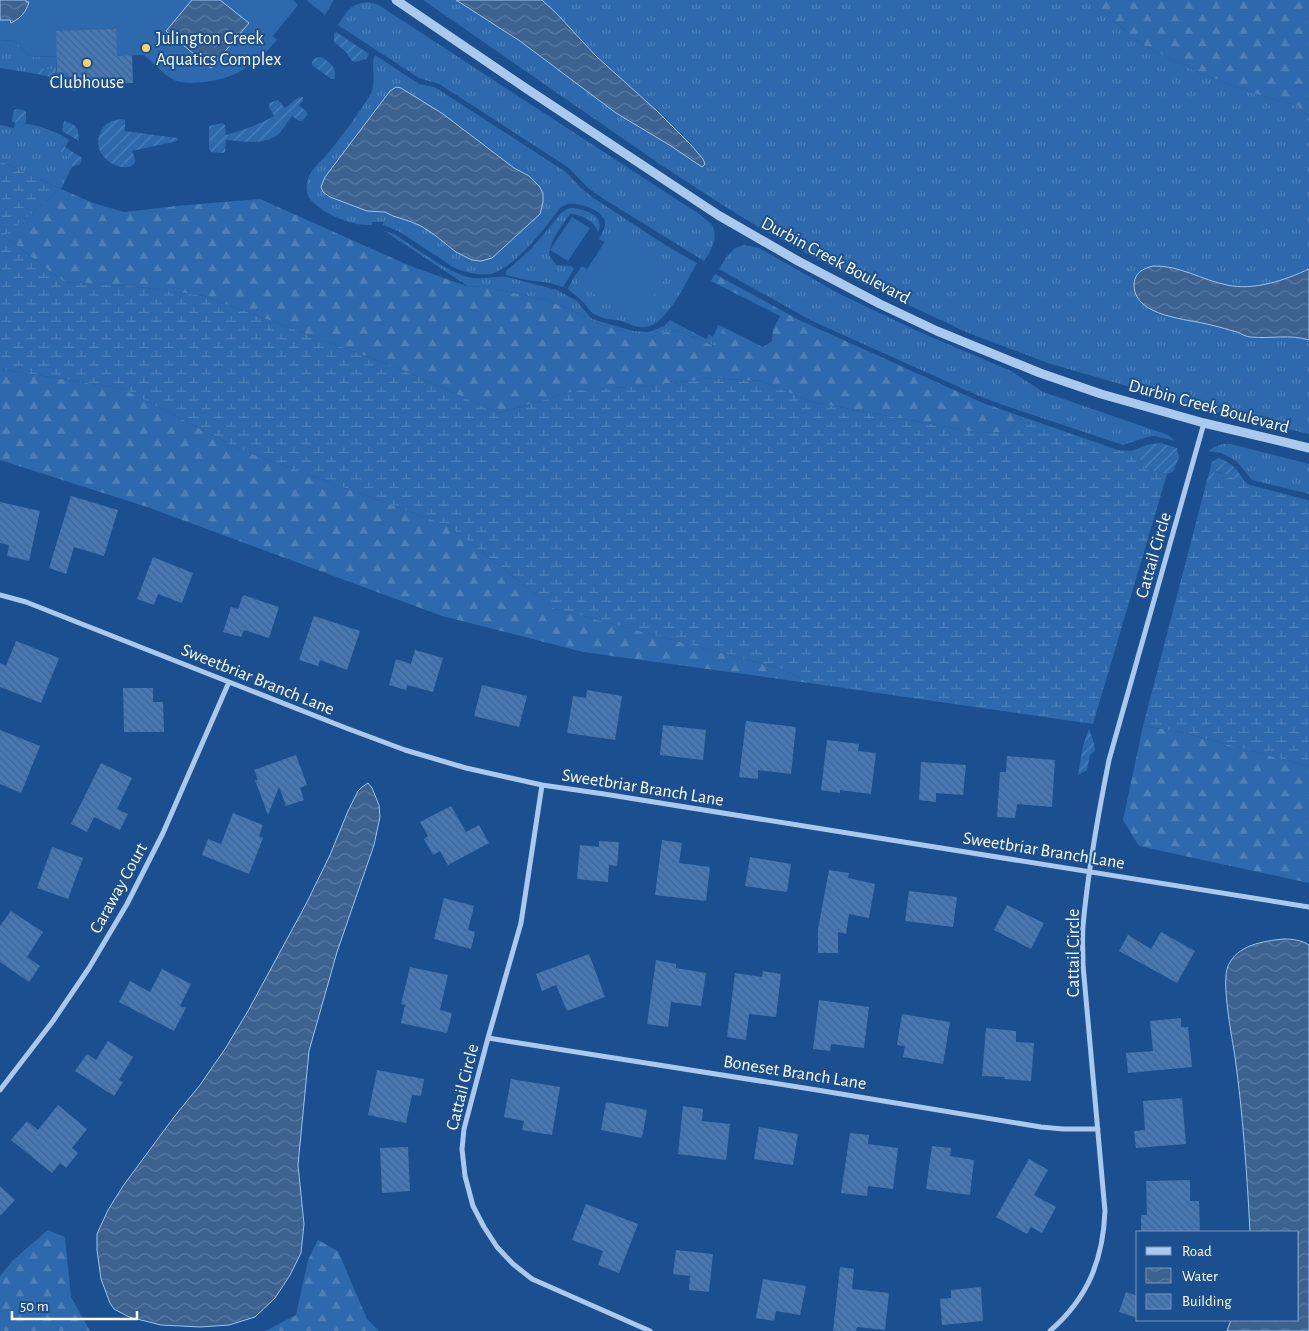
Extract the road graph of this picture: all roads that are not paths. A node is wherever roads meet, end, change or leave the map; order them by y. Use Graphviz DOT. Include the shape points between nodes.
graph roads {
  1 [pos="396,0"];
  2 [pos="1204,423"];
  3 [pos="1309,448"];
  4 [pos="0,594"];
  5 [pos="228,682"];
  6 [pos="542,785"];
  7 [pos="1090,872"];
  8 [pos="1309,907"];
  9 [pos="488,1038"];
  10 [pos="0,1090"];
  11 [pos="1098,1129"];
  12 [pos="650,1331"];
  13 [pos="1050,1331"];
  1 -- 2 [label="street, Durbin Creek Boulevard" via="718,215 880,304 1040,373"];
  2 -- 3 [label="street, Durbin Creek Boulevard"];
  2 -- 7 [label="street, Cattail Circle" via="1110,760"];
  4 -- 5 [label="street, Sweetbriar Branch Lane"];
  5 -- 6 [label="street, Sweetbriar Branch Lane" via="405,750"];
  5 -- 10 [label="street, Caraway Court" via="163,833 127,904 53,1021"];
  6 -- 7 [label="street, Sweetbriar Branch Lane"];
  6 -- 9 [label="street, Cattail Circle" via="521,924"];
  7 -- 8 [label="street, Sweetbriar Branch Lane"];
  7 -- 11 [label="street, Cattail Circle" via="1082,928 1083,965"];
  9 -- 11 [label="street, Boneset Branch Lane" via="1041,1127"];
  9 -- 12 [label="street, Cattail Circle" via="464,1129 462,1149 473,1206 484,1227 497,1247 532,1279"];
  11 -- 13 [label="street, Cattail Circle" via="1105,1211 1100,1252 1085,1291"];
}
